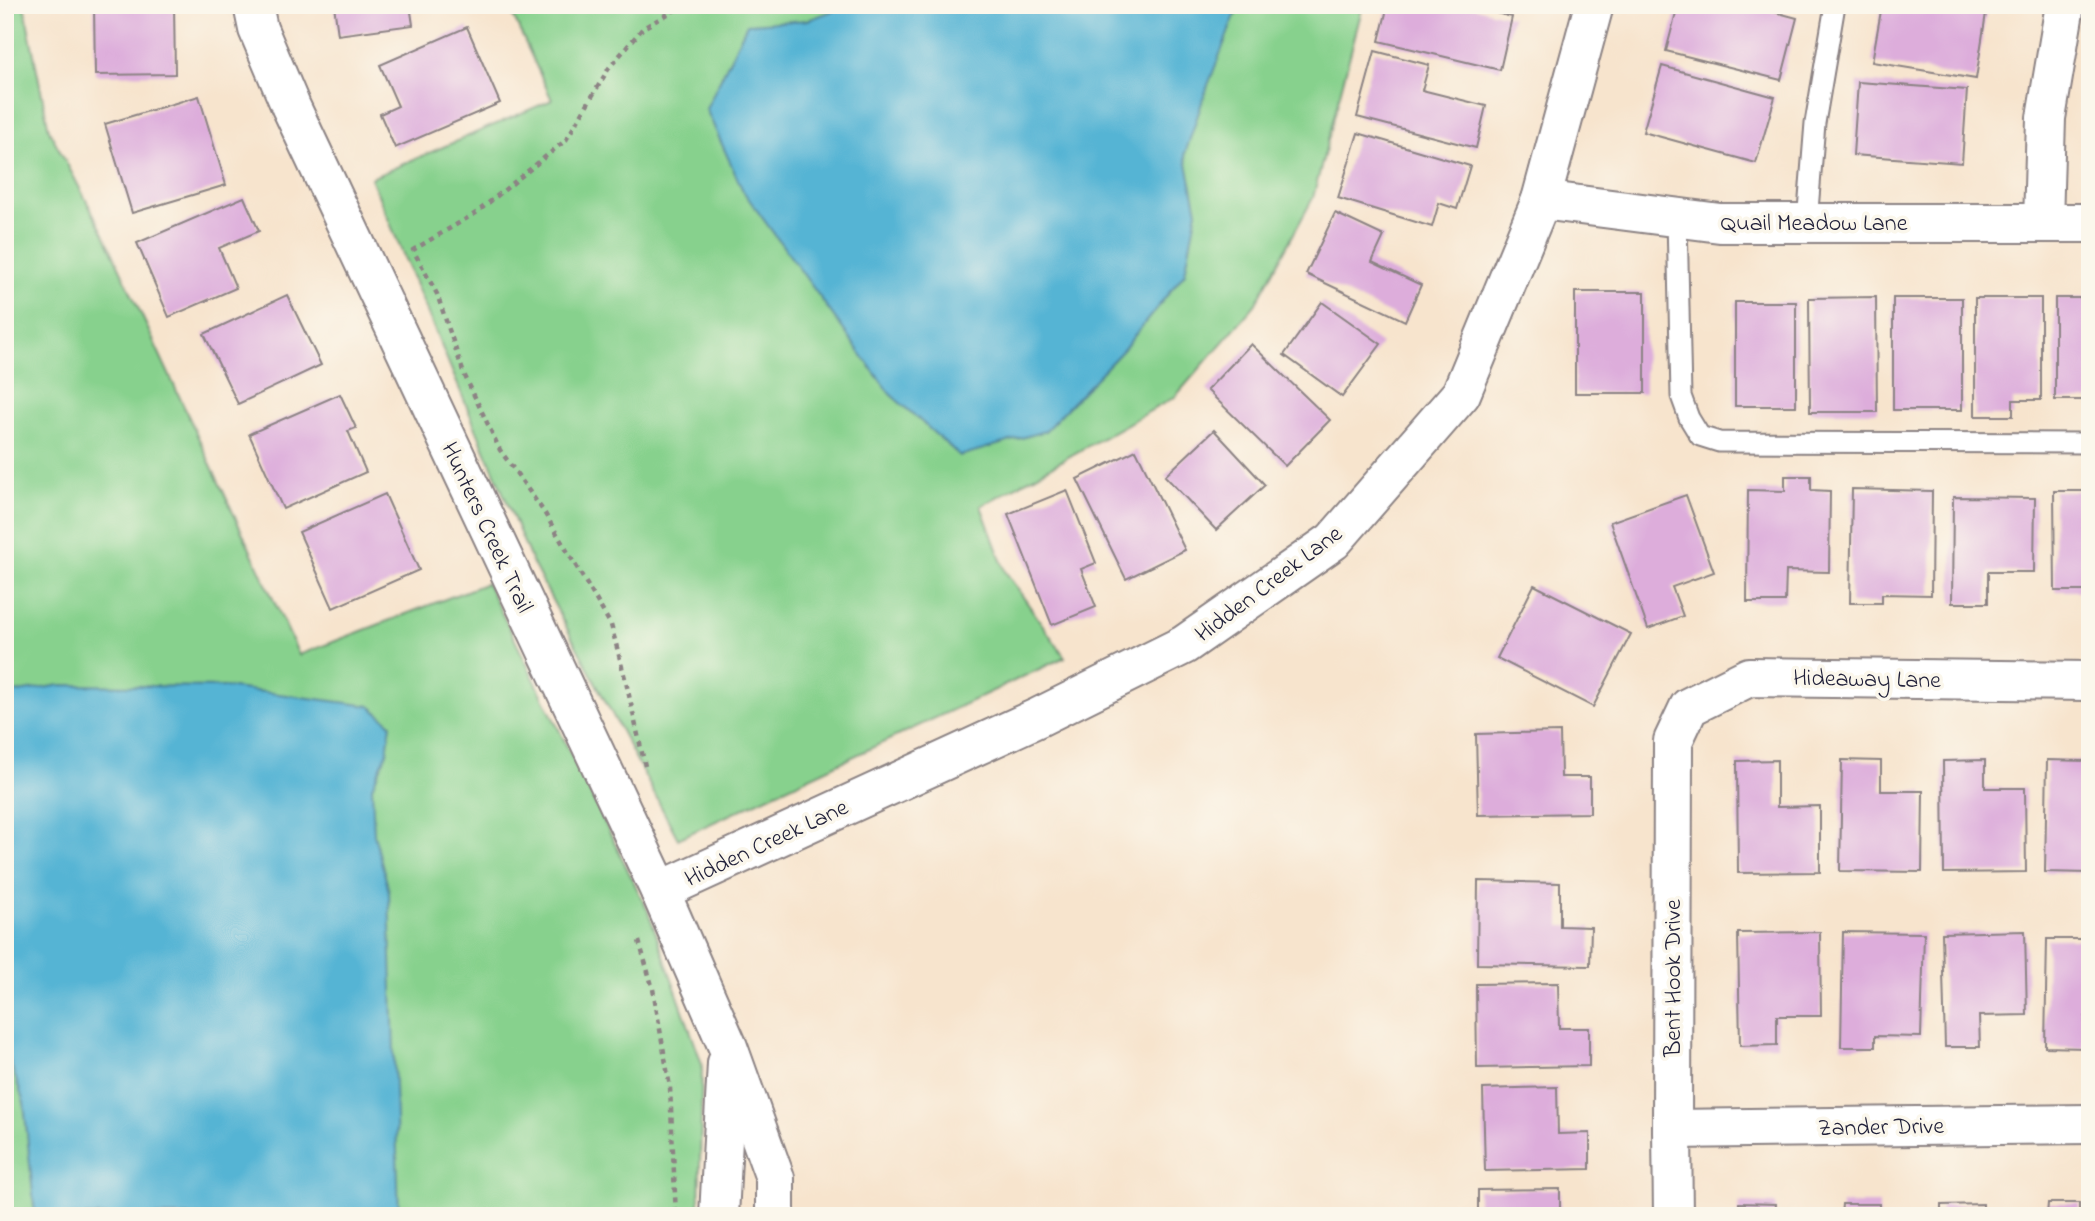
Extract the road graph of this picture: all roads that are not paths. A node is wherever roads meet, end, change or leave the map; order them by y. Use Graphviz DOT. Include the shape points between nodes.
graph roads {
  1 [pos="253,5"];
  2 [pos="1594,5"];
  3 [pos="1835,5"];
  4 [pos="2065,5"];
  5 [pos="1541,200"];
  6 [pos="1676,218"];
  7 [pos="1807,223"];
  8 [pos="2043,223"];
  9 [pos="2090,223"];
  10 [pos="2090,443"];
  11 [pos="2090,681"];
  12 [pos="1673,741"];
  13 [pos="660,891"];
  14 [pos="727,1047"];
  15 [pos="2090,1124"];
  16 [pos="1672,1129"];
  17 [pos="719,1216"];
  18 [pos="775,1216"];
  19 [pos="1673,1216"];
  1 -- 13 [label="street, Hunters Creek Trail" via="258,29 291,107"];
  2 -- 5 [label="street, Hidden Creek Lane"];
  3 -- 7 [label="lane" via="1815,123"];
  4 -- 8 [label="street" via="2046,118"];
  5 -- 6 [label="street, Quail Meadow Lane"];
  5 -- 13 [label="street, Hidden Creek Lane" via="1461,394 1333,541 1184,645"];
  6 -- 7 [label="street, Quail Meadow Lane"];
  6 -- 10 [label="lane" via="1681,396 1700,436 1719,442"];
  7 -- 8 [label="street, Quail Meadow Lane"];
  8 -- 9 [label="street, Quail Meadow Lane"];
  11 -- 12 [label="street, Hideaway Lane" via="1749,677 1689,707"];
  12 -- 16 [label="street, Bent Hook Drive"];
  13 -- 14 [label="street, Hunters Creek Trail"];
  14 -- 17 [label="street, Hunters Creek Trail"];
  14 -- 18 [label="street, Hunters Creek Trail" via="775,1178"];
  15 -- 16 [label="street, Zander Drive"];
  16 -- 19 [label="street, Bent Hook Drive"];
}
